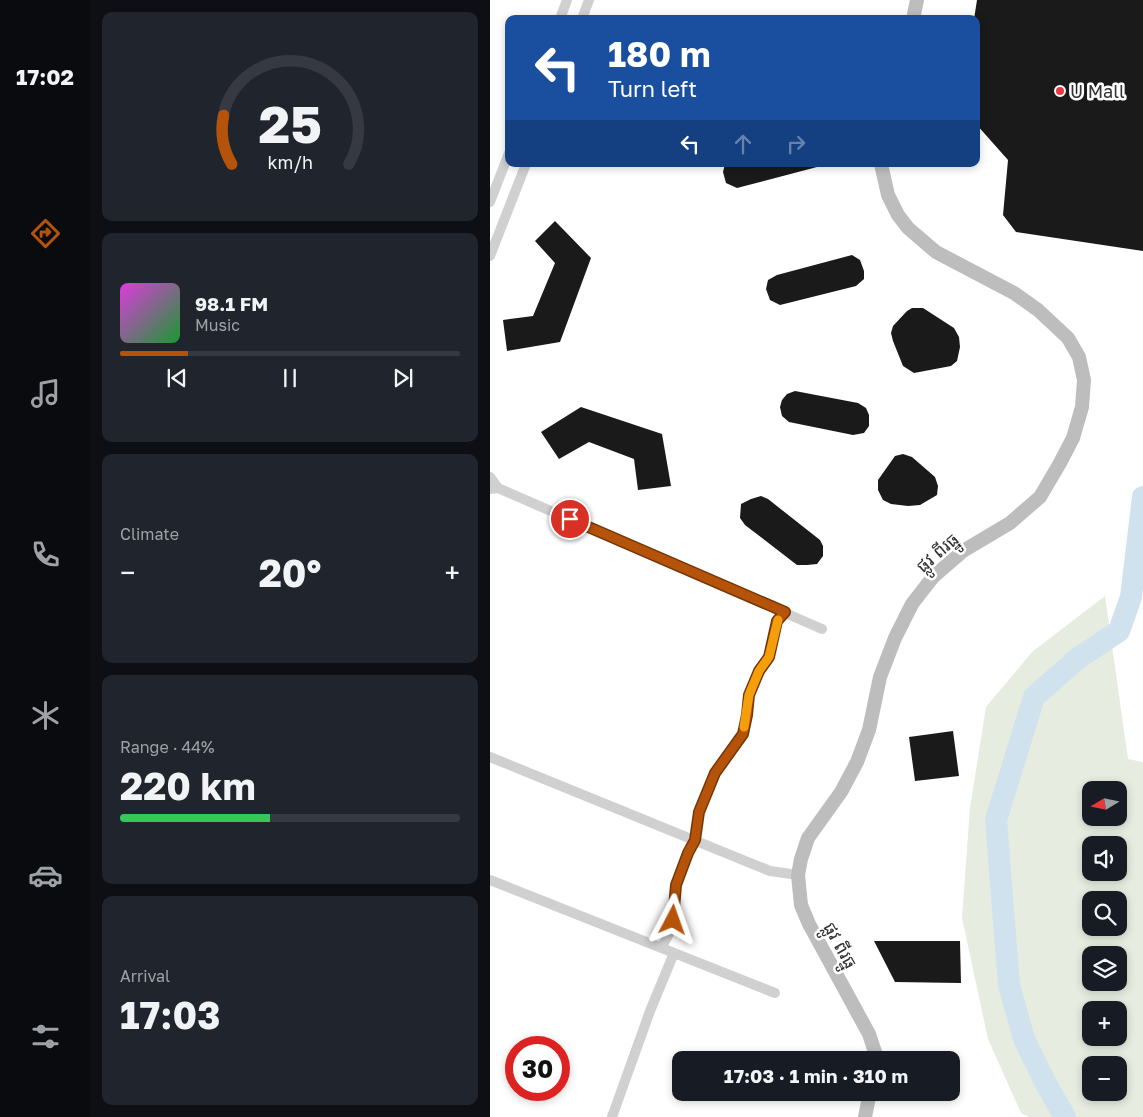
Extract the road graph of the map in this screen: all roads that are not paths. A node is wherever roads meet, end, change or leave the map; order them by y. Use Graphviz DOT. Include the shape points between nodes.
graph roads {
  1 [pos="567,0"];
  2 [pos="589,0"];
  3 [pos="918,0"];
  4 [pos="561,15"];
  5 [pos="583,15"];
  6 [pos="914,15"];
  7 [pos="505,163"];
  8 [pos="525,167"];
  9 [pos="882,167"];
  10 [pos="490,202"];
  11 [pos="490,256"];
  12 [pos="490,477"];
  13 [pos="494,489"];
  14 [pos="785,612"];
  15 [pos="822,629"];
  16 [pos="490,757"];
  17 [pos="695,840"];
  18 [pos="798,875"];
  19 [pos="490,880"];
  20 [pos="661,948"];
  21 [pos="674,953"];
  22 [pos="775,993"];
  23 [pos="875,1051"];
  24 [pos="868,1101"];
  25 [pos="612,1117"];
  26 [pos="865,1117"];
  1 -- 4 [label="street"];
  2 -- 5 [label="street"];
  3 -- 6 [label="main road"];
  7 -- 10 [label="street"];
  8 -- 11 [label="street"];
  9 -- 18 [label="main road, ផ្លូវ ពីរធ្នូ" via="888,195 898,215 914,234 936,252 1014,293 1068,338 1079,357 1084,380 1082,407 1073,438 1040,496 1010,523 963,551 933,577 912,604 880,677 869,730 857,762 841,792 808,838"];
  12 -- 13 [label="street"];
  13 -- 14 [label="street"];
  14 -- 15 [label="street"];
  14 -- 17 [label="street" via="777,621 769,657 749,695 743,734 715,773 699,812"];
  16 -- 17 [label="street"];
  17 -- 18 [label="street" via="770,871"];
  17 -- 20 [label="street" via="676,885 673,920"];
  18 -- 23 [label="main road, ផ្លូវ ពីរធ្នូ" via="801,905 809,924 869,1034"];
  19 -- 20 [label="street"];
  20 -- 21 [label="street"];
  21 -- 22 [label="street"];
  21 -- 25 [label="street"];
  24 -- 26 [label="main road"];
}
